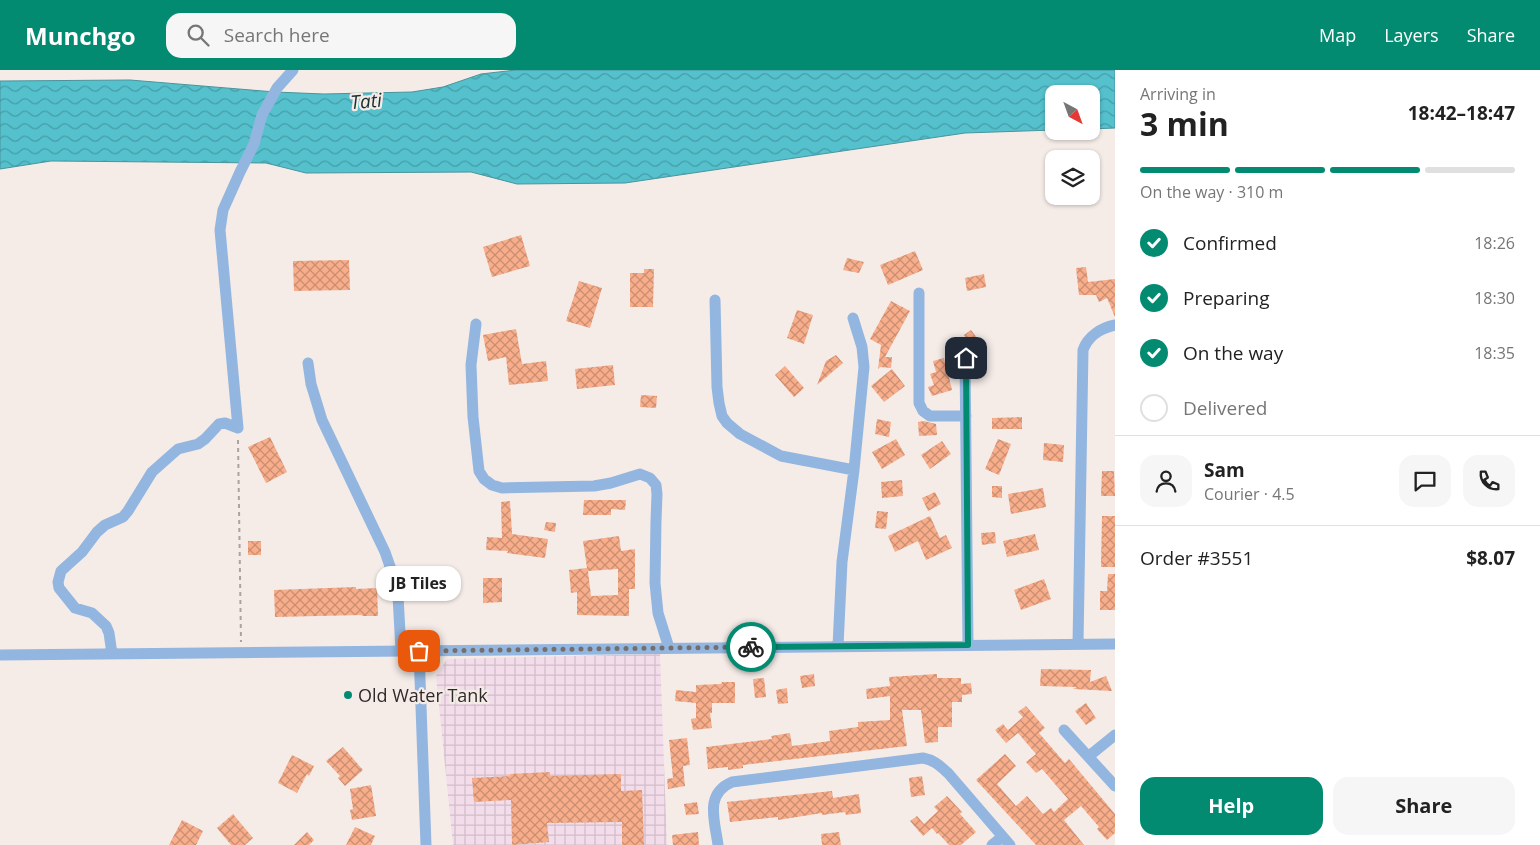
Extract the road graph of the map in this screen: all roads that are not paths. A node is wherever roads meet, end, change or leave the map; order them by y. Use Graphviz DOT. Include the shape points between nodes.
graph roads {
  1 [pos="293,70"];
  2 [pos="920,293"];
  3 [pos="715,300"];
  4 [pos="853,318"];
  5 [pos="476,324"];
  6 [pos="1115,325"];
  7 [pos="966,358"];
  8 [pos="308,363"];
  9 [pos="966,416"];
  10 [pos="854,470"];
  11 [pos="1078,644"];
  12 [pos="1115,644"];
  13 [pos="968,645"];
  14 [pos="838,646"];
  15 [pos="669,648"];
  16 [pos="401,651"];
  17 [pos="419,651"];
  18 [pos="112,654"];
  19 [pos="0,655"];
  20 [pos="1064,730"];
  21 [pos="1115,734"];
  22 [pos="1089,756"];
  23 [pos="1115,786"];
  24 [pos="1006,841"];
  25 [pos="426,845"];
  26 [pos="718,845"];
  27 [pos="992,845"];
  1 -- 18 [label="street" via="277,88 262,115 254,144 221,218 238,428 219,424 198,444 174,452 152,472 128,512 96,532 82,552 61,570 59,588 75,608 92,614 106,626"];
  2 -- 9 [label="street" via="918,403 930,416"];
  3 -- 10 [label="street" via="717,387 726,424 781,456"];
  4 -- 10 [label="street" via="864,367"];
  5 -- 15 [label="street" via="471,373 479,471 492,485 502,488 594,486 640,474 650,478 658,494 655,583 658,613"];
  6 -- 11 [label="street" via="1097,332 1083,350"];
  7 -- 9 [label="street"];
  8 -- 16 [label="street" via="322,420 385,552 394,578"];
  9 -- 13 [label="street"];
  10 -- 14 [label="street" via="842,562"];
  11 -- 12 [label="street"];
  11 -- 13 [label="street"];
  13 -- 14 [label="street"];
  14 -- 15 [label="street"];
  15 -- 17 [label="street"];
  16 -- 17 [label="street"];
  16 -- 18 [label="street"];
  17 -- 25 [label="street"];
  18 -- 19 [label="street"];
  20 -- 22 [label="street"];
  21 -- 22 [label="street"];
  22 -- 23 [label="street"];
  24 -- 26 [label="street" via="948,773 930,759 923,758 732,782 718,791 714,798"];
  24 -- 27 [label="street"];
}
